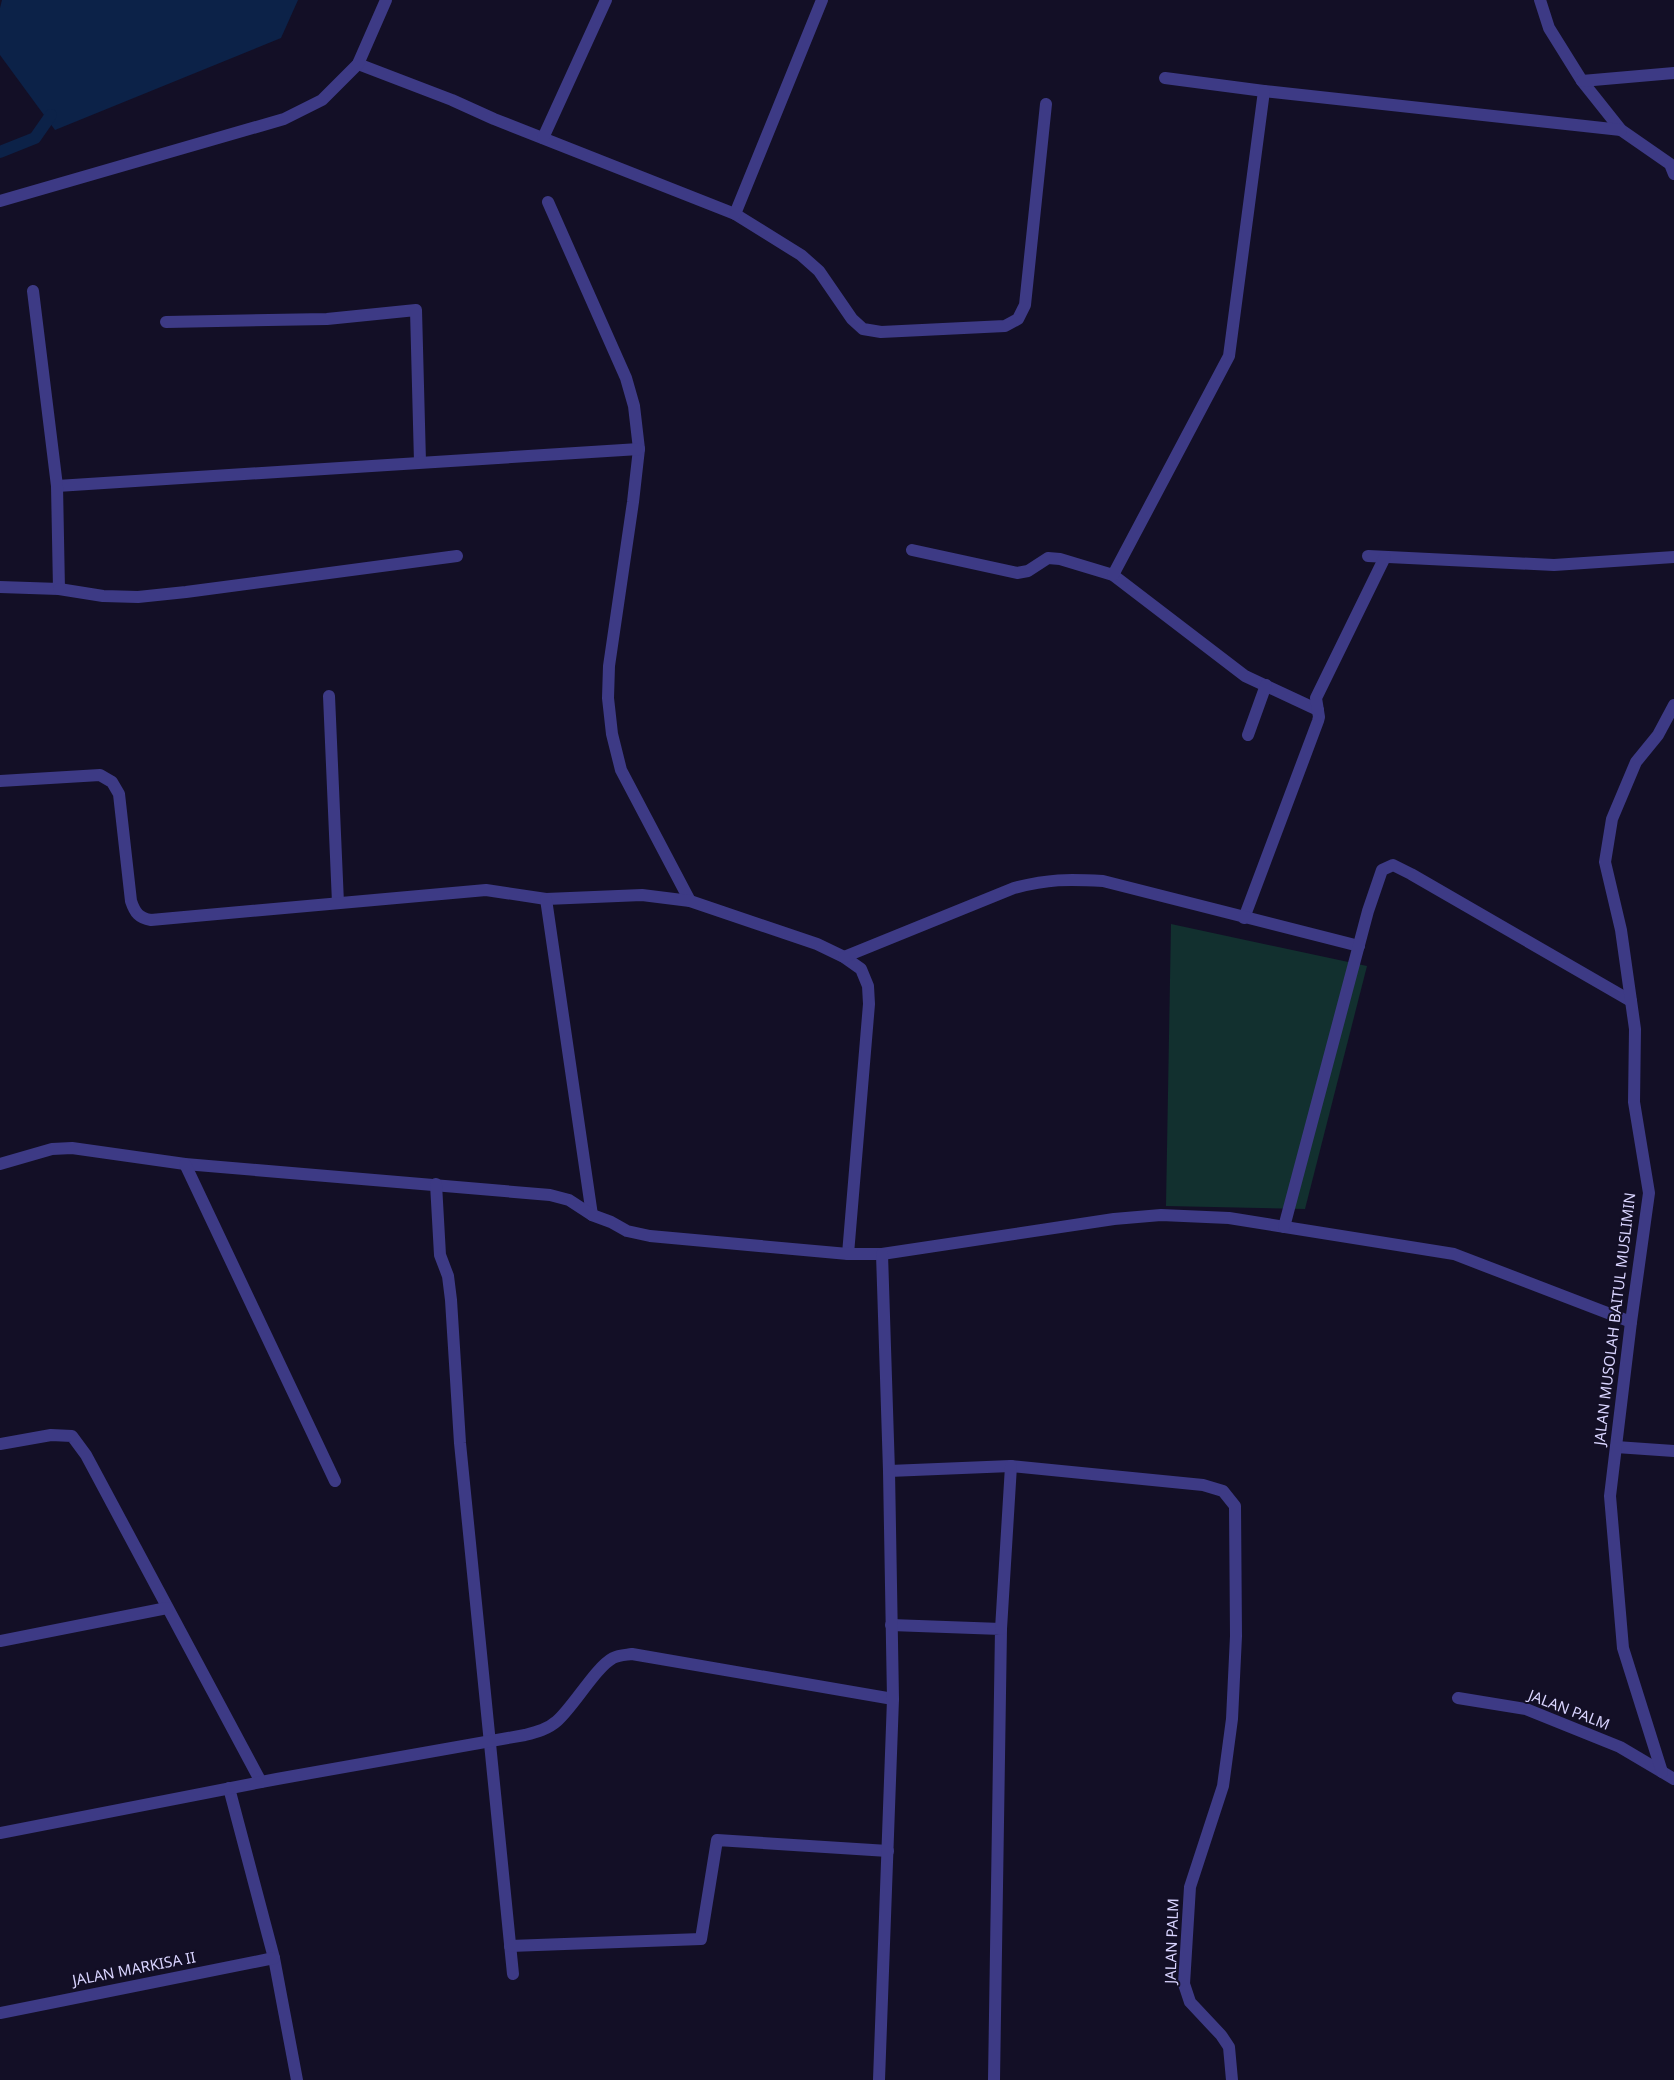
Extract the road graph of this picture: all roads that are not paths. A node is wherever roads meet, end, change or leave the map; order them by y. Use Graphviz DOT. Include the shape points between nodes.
graph roads {
  1 [pos="386,0"];
  2 [pos="606,0"];
  3 [pos="822,0"];
  4 [pos="1540,0"];
  5 [pos="358,64"];
  6 [pos="1674,72"];
  7 [pos="1165,78"];
  8 [pos="1582,81"];
  9 [pos="1264,91"];
  10 [pos="1046,104"];
  11 [pos="1620,130"];
  12 [pos="543,138"];
  13 [pos="1674,174"];
  14 [pos="0,200"];
  15 [pos="548,202"];
  16 [pos="735,214"];
  17 [pos="33,291"];
  18 [pos="166,322"];
  19 [pos="639,449"];
  20 [pos="420,462"];
  21 [pos="57,486"];
  22 [pos="912,550"];
  23 [pos="457,556"];
  24 [pos="1368,556"];
  25 [pos="1384,557"];
  26 [pos="1674,557"];
  27 [pos="1113,575"];
  28 [pos="0,586"];
  29 [pos="59,589"];
  30 [pos="1266,685"];
  31 [pos="330,696"];
  32 [pos="1674,705"];
  33 [pos="1318,710"];
  34 [pos="1248,735"];
  35 [pos="0,781"];
  36 [pos="546,899"];
  37 [pos="690,901"];
  38 [pos="338,903"];
  39 [pos="1244,918"];
  40 [pos="1359,946"];
  41 [pos="844,956"];
  42 [pos="1631,1001"];
  43 [pos="0,1164"];
  44 [pos="185,1164"];
  45 [pos="436,1184"];
  46 [pos="592,1215"];
  47 [pos="1284,1227"];
  48 [pos="848,1254"];
  49 [pos="882,1254"];
  50 [pos="1631,1322"];
  51 [pos="0,1444"];
  52 [pos="1616,1447"];
  53 [pos="1674,1451"];
  54 [pos="1011,1466"];
  55 [pos="889,1472"];
  56 [pos="335,1481"];
  57 [pos="167,1608"];
  58 [pos="891,1624"];
  59 [pos="1000,1629"];
  60 [pos="0,1641"];
  61 [pos="1458,1698"];
  62 [pos="893,1699"];
  63 [pos="490,1742"];
  64 [pos="1662,1772"];
  65 [pos="1674,1779"];
  66 [pos="261,1782"];
  67 [pos="229,1788"];
  68 [pos="0,1833"];
  69 [pos="888,1851"];
  70 [pos="510,1946"];
  71 [pos="274,1958"];
  72 [pos="513,1974"];
  73 [pos="0,2013"];
  74 [pos="297,2080"];
  75 [pos="879,2080"];
  76 [pos="994,2080"];
  77 [pos="1232,2080"];
  1 -- 5 [label="street"];
  2 -- 12 [label="street"];
  3 -- 16 [label="street"];
  4 -- 8 [label="street" via="1549,28"];
  5 -- 12 [label="street"];
  5 -- 14 [label="street" via="322,100 284,119"];
  6 -- 8 [label="street"];
  7 -- 9 [label="street"];
  8 -- 11 [label="street"];
  9 -- 11 [label="street"];
  9 -- 27 [label="street" via="1229,356"];
  10 -- 16 [label="street" via="1025,305 1018,319 1005,326 882,332 863,329 852,319 820,271"];
  11 -- 13 [label="street" via="1670,164"];
  12 -- 16 [label="street"];
  15 -- 19 [label="street" via="626,378 634,406"];
  17 -- 21 [label="street"];
  18 -- 20 [label="street" via="327,319 416,310"];
  19 -- 20 [label="street"];
  19 -- 37 [label="street" via="609,666 612,734 621,770"];
  20 -- 21 [label="street"];
  21 -- 29 [label="street"];
  22 -- 27 [label="street" via="1017,573 1028,571 1048,558"];
  23 -- 29 [label="street" via="138,597 103,596"];
  24 -- 25 [label="street"];
  25 -- 26 [label="street" via="1554,566"];
  25 -- 33 [label="street" via="1316,698"];
  27 -- 30 [label="street" via="1245,676"];
  28 -- 29 [label="street"];
  30 -- 33 [label="street"];
  30 -- 34 [label="street"];
  31 -- 38 [label="street"];
  32 -- 42 [label="street, JALAN MUSOLAH BAITUL MUSLIMIN" via="1658,734 1636,762 1612,819 1605,862 1621,930"];
  33 -- 39 [label="street" via="1318,721"];
  35 -- 38 [label="street" via="100,775 112,782 119,794 131,901 134,911 142,918 151,920"];
  36 -- 37 [label="street" via="642,895"];
  36 -- 38 [label="street" via="486,890"];
  36 -- 46 [label="street"];
  37 -- 41 [label="street"];
  39 -- 40 [label="street"];
  39 -- 41 [label="street" via="1103,882 1065,878 1014,888"];
  40 -- 42 [label="street" via="1382,870 1393,866"];
  40 -- 47 [label="street"];
  41 -- 48 [label="street" via="860,969 868,986 870,1004"];
  42 -- 50 [label="street, JALAN MUSOLAH BAITUL MUSLIMIN" via="1635,1029 1634,1102 1649,1194"];
  43 -- 44 [label="street" via="52,1149 72,1148"];
  44 -- 45 [label="street"];
  44 -- 56 [label="street"];
  45 -- 46 [label="street" via="550,1195 569,1200"];
  45 -- 63 [label="street" via="440,1255 448,1276 451,1300 460,1443"];
  46 -- 48 [label="street" via="627,1231 650,1236"];
  47 -- 49 [label="street" via="1229,1218 1161,1215 1114,1219"];
  47 -- 50 [label="street" via="1454,1254"];
  48 -- 49 [label="street"];
  49 -- 55 [label="street"];
  50 -- 52 [label="street, JALAN MUSOLAH BAITUL MUSLIMIN"];
  51 -- 57 [label="street" via="51,1435 72,1436 86,1455"];
  52 -- 53 [label="street"];
  52 -- 64 [label="street, JALAN MUSOLAH BAITUL MUSLIMIN" via="1610,1496 1623,1648"];
  54 -- 55 [label="street, JALAN PALM"];
  54 -- 59 [label="street"];
  54 -- 77 [label="street, JALAN PALM" via="1203,1485 1223,1491 1234,1506 1236,1636 1232,1719 1223,1786 1190,1887 1184,1984 1190,2002 1229,2047"];
  55 -- 58 [label="street"];
  57 -- 60 [label="street"];
  57 -- 66 [label="street"];
  58 -- 59 [label="street"];
  58 -- 62 [label="street"];
  59 -- 76 [label="street"];
  61 -- 64 [label="street, JALAN PALM" via="1526,1709 1620,1748"];
  62 -- 63 [label="street" via="632,1654 622,1655 607,1662 555,1723 542,1731"];
  62 -- 69 [label="street"];
  63 -- 66 [label="street"];
  63 -- 70 [label="street"];
  64 -- 65 [label="street, JALAN PALM"];
  66 -- 67 [label="street"];
  67 -- 68 [label="street"];
  67 -- 71 [label="street"];
  69 -- 70 [label="street" via="717,1840 701,1939"];
  69 -- 75 [label="street"];
  70 -- 72 [label="street"];
  71 -- 73 [label="street, JALAN MARKISA II"];
  71 -- 74 [label="street"];
}
